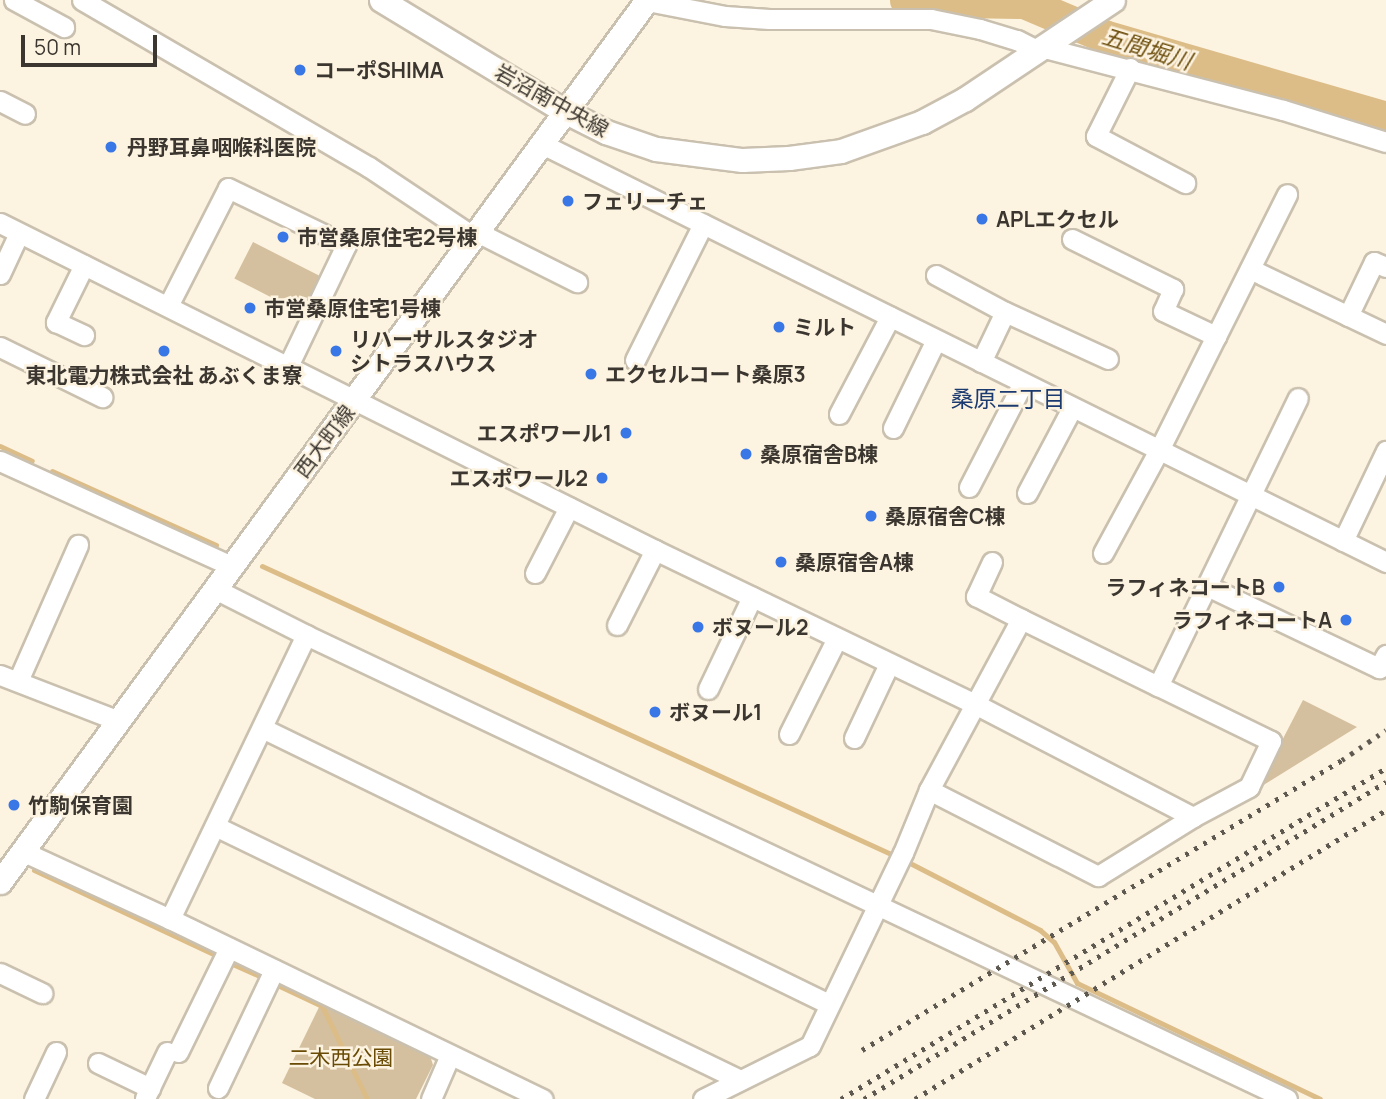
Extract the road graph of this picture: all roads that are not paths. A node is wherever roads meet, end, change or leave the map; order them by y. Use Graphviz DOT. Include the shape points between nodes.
graph roads {
  1 [pos="14,0"];
  2 [pos="82,0"];
  3 [pos="381,0"];
  4 [pos="645,0"];
  5 [pos="1100,5"];
  6 [pos="64,27"];
  7 [pos="1041,47"];
  8 [pos="1130,68"];
  9 [pos="0,102"];
  10 [pos="566,112"];
  11 [pos="25,114"];
  12 [pos="1386,142"];
  13 [pos="542,145"];
  14 [pos="1185,183"];
  15 [pos="1287,194"];
  16 [pos="0,223"];
  17 [pos="703,224"];
  18 [pos="19,233"];
  19 [pos="475,234"];
  20 [pos="1072,239"];
  21 [pos="84,265"];
  22 [pos="1386,267"];
  23 [pos="1250,268"];
  24 [pos="0,274"];
  25 [pos="936,275"];
  26 [pos="577,282"];
  27 [pos="168,306"];
  28 [pos="1005,312"];
  29 [pos="1348,316"];
  30 [pos="890,317"];
  31 [pos="1386,334"];
  32 [pos="84,335"];
  33 [pos="1216,336"];
  34 [pos="936,340"];
  35 [pos="0,348"];
  36 [pos="1108,359"];
  37 [pos="635,360"];
  38 [pos="981,362"];
  39 [pos="288,366"];
  40 [pos="1023,383"];
  41 [pos="102,397"];
  42 [pos="1298,398"];
  43 [pos="355,400"];
  44 [pos="1072,408"];
  45 [pos="839,414"];
  46 [pos="893,428"];
  47 [pos="1159,450"];
  48 [pos="1386,451"];
  49 [pos="0,461"];
  50 [pos="969,487"];
  51 [pos="1027,493"];
  52 [pos="1252,497"];
  53 [pos="569,507"];
  54 [pos="1343,541"];
  55 [pos="78,545"];
  56 [pos="655,550"];
  57 [pos="1103,553"];
  58 [pos="992,562"];
  59 [pos="1386,562"];
  60 [pos="232,566"];
  61 [pos="535,573"];
  62 [pos="1207,586"];
  63 [pos="215,589"];
  64 [pos="752,597"];
  65 [pos="1021,619"];
  66 [pos="617,625"];
  67 [pos="306,635"];
  68 [pos="837,638"];
  69 [pos="1386,655"];
  70 [pos="889,664"];
  71 [pos="9,678"];
  72 [pos="1158,686"];
  73 [pos="708,689"];
  74 [pos="973,703"];
  75 [pos="119,721"];
  76 [pos="262,728"];
  77 [pos="789,734"];
  78 [pos="854,738"];
  79 [pos="929,790"];
  80 [pos="1193,817"];
  81 [pos="215,825"];
  82 [pos="22,851"];
  83 [pos="0,882"];
  84 [pos="878,907"];
  85 [pos="170,919"];
  86 [pos="226,956"];
  87 [pos="0,973"];
  88 [pos="270,980"];
  89 [pos="43,993"];
  90 [pos="829,1004"];
  91 [pos="56,1052"];
  92 [pos="450,1055"];
  93 [pos="98,1063"];
  94 [pos="740,1080"];
  95 [pos="218,1088"];
  96 [pos="147,1094"];
  97 [pos="34,1099"];
  98 [pos="431,1099"];
  99 [pos="543,1099"];
  100 [pos="703,1099"];
  101 [pos="1287,1099"];
  1 -- 6 [label="street"];
  2 -- 19 [label="street"];
  3 -- 10 [label="street, 岩沼南中央線"];
  4 -- 7 [label="street" via="725,16 769,19 931,19"];
  4 -- 10 [label="street, 西大町線"];
  5 -- 7 [label="street, 岩沼南中央線"];
  7 -- 8 [label="street"];
  7 -- 10 [label="street, 岩沼南中央線" via="922,122 841,151 742,160 656,149"];
  8 -- 12 [label="street"];
  8 -- 14 [label="street" via="1096,136"];
  9 -- 11 [label="street"];
  10 -- 13 [label="street, 西大町線"];
  13 -- 17 [label="street"];
  13 -- 19 [label="street, 西大町線"];
  15 -- 23 [label="street"];
  16 -- 18 [label="street"];
  17 -- 30 [label="street"];
  17 -- 37 [label="street"];
  18 -- 21 [label="street"];
  18 -- 24 [label="street"];
  19 -- 26 [label="street"];
  19 -- 43 [label="street, 西大町線"];
  20 -- 33 [label="street" via="1173,289 1163,311"];
  21 -- 27 [label="street"];
  21 -- 32 [label="street" via="57,322"];
  22 -- 29 [label="street" via="1374,262"];
  23 -- 29 [label="street"];
  23 -- 33 [label="street"];
  25 -- 28 [label="street"];
  27 -- 39 [label="street"];
  27 -- 39 [label="street" via="228,188 346,245"];
  28 -- 36 [label="street"];
  28 -- 38 [label="street"];
  29 -- 31 [label="street"];
  30 -- 34 [label="street"];
  30 -- 45 [label="street"];
  33 -- 47 [label="street"];
  34 -- 38 [label="street"];
  34 -- 46 [label="street"];
  35 -- 41 [label="street"];
  38 -- 40 [label="street"];
  39 -- 43 [label="street"];
  40 -- 44 [label="street"];
  40 -- 50 [label="street"];
  42 -- 52 [label="street"];
  43 -- 53 [label="street"];
  43 -- 60 [label="street, 西大町線"];
  44 -- 47 [label="street"];
  44 -- 51 [label="street"];
  47 -- 52 [label="street"];
  47 -- 57 [label="street"];
  48 -- 54 [label="street"];
  49 -- 60 [label="street"];
  52 -- 54 [label="street"];
  52 -- 62 [label="street"];
  53 -- 56 [label="street"];
  53 -- 61 [label="street"];
  54 -- 59 [label="street"];
  55 -- 71 [label="street"];
  56 -- 64 [label="street"];
  56 -- 66 [label="street"];
  58 -- 65 [label="street" via="976,596"];
  60 -- 63 [label="street, 西大町線"];
  62 -- 69 [label="street" via="1379,668"];
  62 -- 72 [label="street"];
  63 -- 67 [label="street"];
  63 -- 75 [label="street, 西大町線"];
  64 -- 68 [label="street"];
  64 -- 73 [label="street"];
  65 -- 72 [label="street"];
  65 -- 74 [label="street"];
  67 -- 76 [label="street"];
  67 -- 84 [label="street"];
  68 -- 70 [label="street"];
  68 -- 77 [label="street"];
  70 -- 74 [label="street"];
  70 -- 78 [label="street"];
  71 -- 75 [label="street"];
  72 -- 80 [label="street" via="1271,741 1249,787"];
  74 -- 79 [label="street"];
  74 -- 80 [label="street"];
  75 -- 82 [label="street, 西大町線"];
  76 -- 81 [label="street"];
  76 -- 90 [label="street"];
  79 -- 80 [label="street" via="1098,876"];
  79 -- 84 [label="street"];
  81 -- 85 [label="street"];
  81 -- 94 [label="street"];
  82 -- 83 [label="street, 西大町線"];
  82 -- 85 [label="street"];
  84 -- 90 [label="street"];
  84 -- 101 [label="street"];
  85 -- 86 [label="street"];
  86 -- 88 [label="street"];
  86 -- 96 [label="street"];
  87 -- 89 [label="street"];
  88 -- 92 [label="street"];
  88 -- 95 [label="street"];
  90 -- 94 [label="street" via="810,1046"];
  91 -- 97 [label="street"];
  92 -- 98 [label="street"];
  92 -- 99 [label="street"];
  93 -- 96 [label="street"];
  94 -- 100 [label="street"];
}
